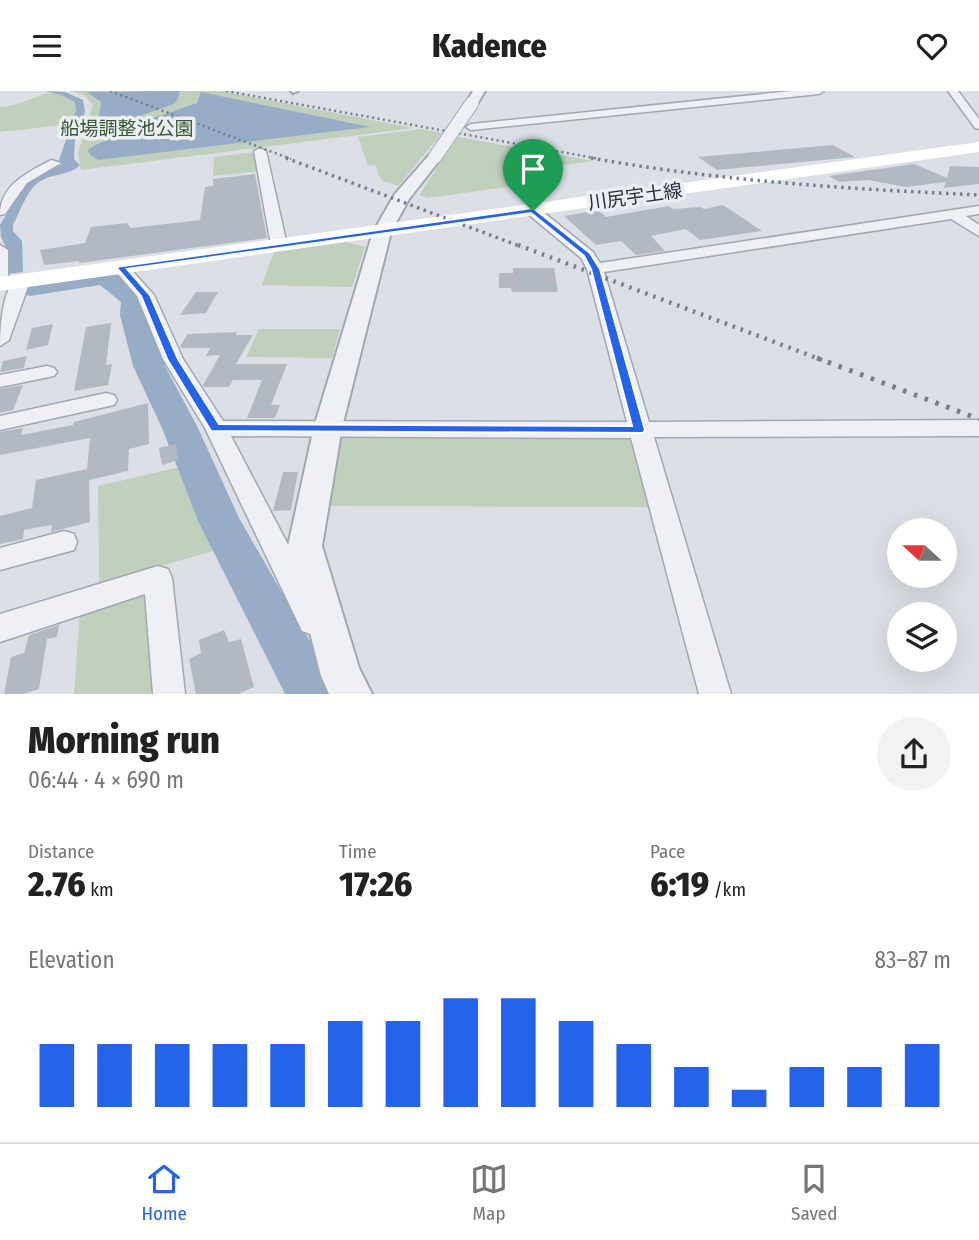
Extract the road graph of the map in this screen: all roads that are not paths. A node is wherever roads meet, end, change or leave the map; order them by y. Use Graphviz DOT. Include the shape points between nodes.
graph roads {
  1 [pos="819,91"];
  2 [pos="953,91"];
  3 [pos="476,97"];
  4 [pos="979,126"];
  5 [pos="471,127"];
  6 [pos="979,147"];
  7 [pos="260,151"];
  8 [pos="55,163"];
  9 [pos="979,210"];
  10 [pos="0,211"];
  11 [pos="533,211"];
  12 [pos="956,215"];
  13 [pos="383,232"];
  14 [pos="979,232"];
  15 [pos="279,245"];
  16 [pos="0,250"];
  17 [pos="120,267"];
  18 [pos="595,269"];
  19 [pos="22,281"];
  20 [pos="0,282"];
  21 [pos="0,340"];
  22 [pos="47,372"];
  23 [pos="0,381"];
  24 [pos="106,400"];
  25 [pos="0,423"];
  26 [pos="328,427"];
  27 [pos="216,428"];
  28 [pos="979,428"];
  29 [pos="639,430"];
  30 [pos="64,542"];
  31 [pos="0,559"];
  32 [pos="0,628"];
  33 [pos="346,685"];
  34 [pos="169,694"];
  35 [pos="715,694"];
  1 -- 5 [label="street"];
  2 -- 4 [label="street"];
  3 -- 13 [label="street, bridge" via="401,198"];
  6 -- 11 [label="main road, 川尻宇土線"];
  7 -- 15 [label="street"];
  8 -- 10 [label="street" via="23,180"];
  9 -- 12 [label="street"];
  11 -- 13 [label="main road, 川尻宇土線"];
  11 -- 18 [label="street" via="587,255"];
  12 -- 14 [label="street"];
  12 -- 18 [label="street"];
  13 -- 15 [label="main road, 川尻宇土線"];
  13 -- 26 [label="street"];
  15 -- 17 [label="main road, 川尻宇土線"];
  16 -- 20 [label="street"];
  17 -- 19 [label="main road, 川尻宇土線"];
  17 -- 27 [label="street" via="145,295 173,359"];
  18 -- 29 [label="street"];
  19 -- 20 [label="main road, 川尻宇土線"];
  19 -- 21 [label="street"];
  22 -- 23 [label="street"];
  24 -- 25 [label="street"];
  26 -- 27 [label="street"];
  26 -- 29 [label="street"];
  26 -- 33 [label="street" via="305,546"];
  27 -- 33 [label="street"];
  28 -- 29 [label="street"];
  29 -- 35 [label="street"];
  30 -- 31 [label="street"];
  32 -- 34 [label="street" via="158,578"];
}
